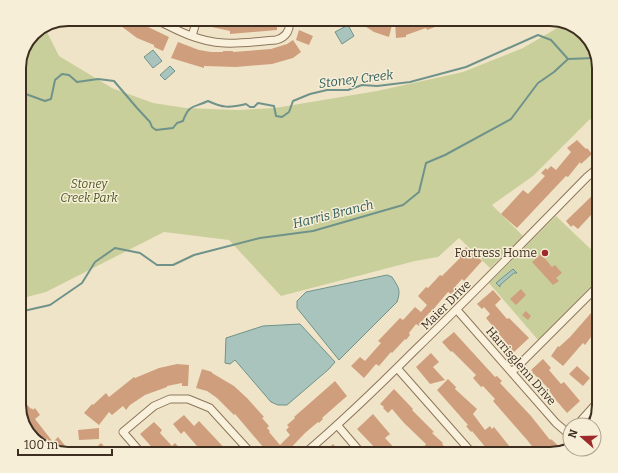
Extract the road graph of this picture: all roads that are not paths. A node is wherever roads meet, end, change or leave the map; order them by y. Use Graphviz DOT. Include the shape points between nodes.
graph roads {
  1 [pos="168,26"];
  2 [pos="195,26"];
  3 [pos="290,26"];
  4 [pos="192,36"];
  5 [pos="592,173"];
  6 [pos="592,293"];
  7 [pos="457,310"];
  8 [pos="397,368"];
  9 [pos="512,372"];
  10 [pos="592,408"];
  11 [pos="584,417"];
  12 [pos="338,426"];
  13 [pos="562,428"];
  14 [pos="136,447"];
  15 [pos="246,447"];
  16 [pos="312,447"];
  17 [pos="356,447"];
  18 [pos="467,447"];
  1 -- 4 [label="street"];
  2 -- 4 [label="street"];
  3 -- 4 [label="street" via="286,34 276,40 223,43"];
  5 -- 7 [label="street, Maier Drive"];
  6 -- 9 [label="street"];
  7 -- 8 [label="street, Maier Drive"];
  7 -- 9 [label="street, Harrisglenn Drive"];
  8 -- 12 [label="street, Maier Drive"];
  8 -- 18 [label="street"];
  9 -- 13 [label="street, Harrisglenn Drive"];
  10 -- 11 [label="street"];
  12 -- 16 [label="street, Maier Drive"];
  12 -- 17 [label="street"];
  14 -- 15 [label="street" via="123,432 154,406 170,399 188,399 210,408"];
}
